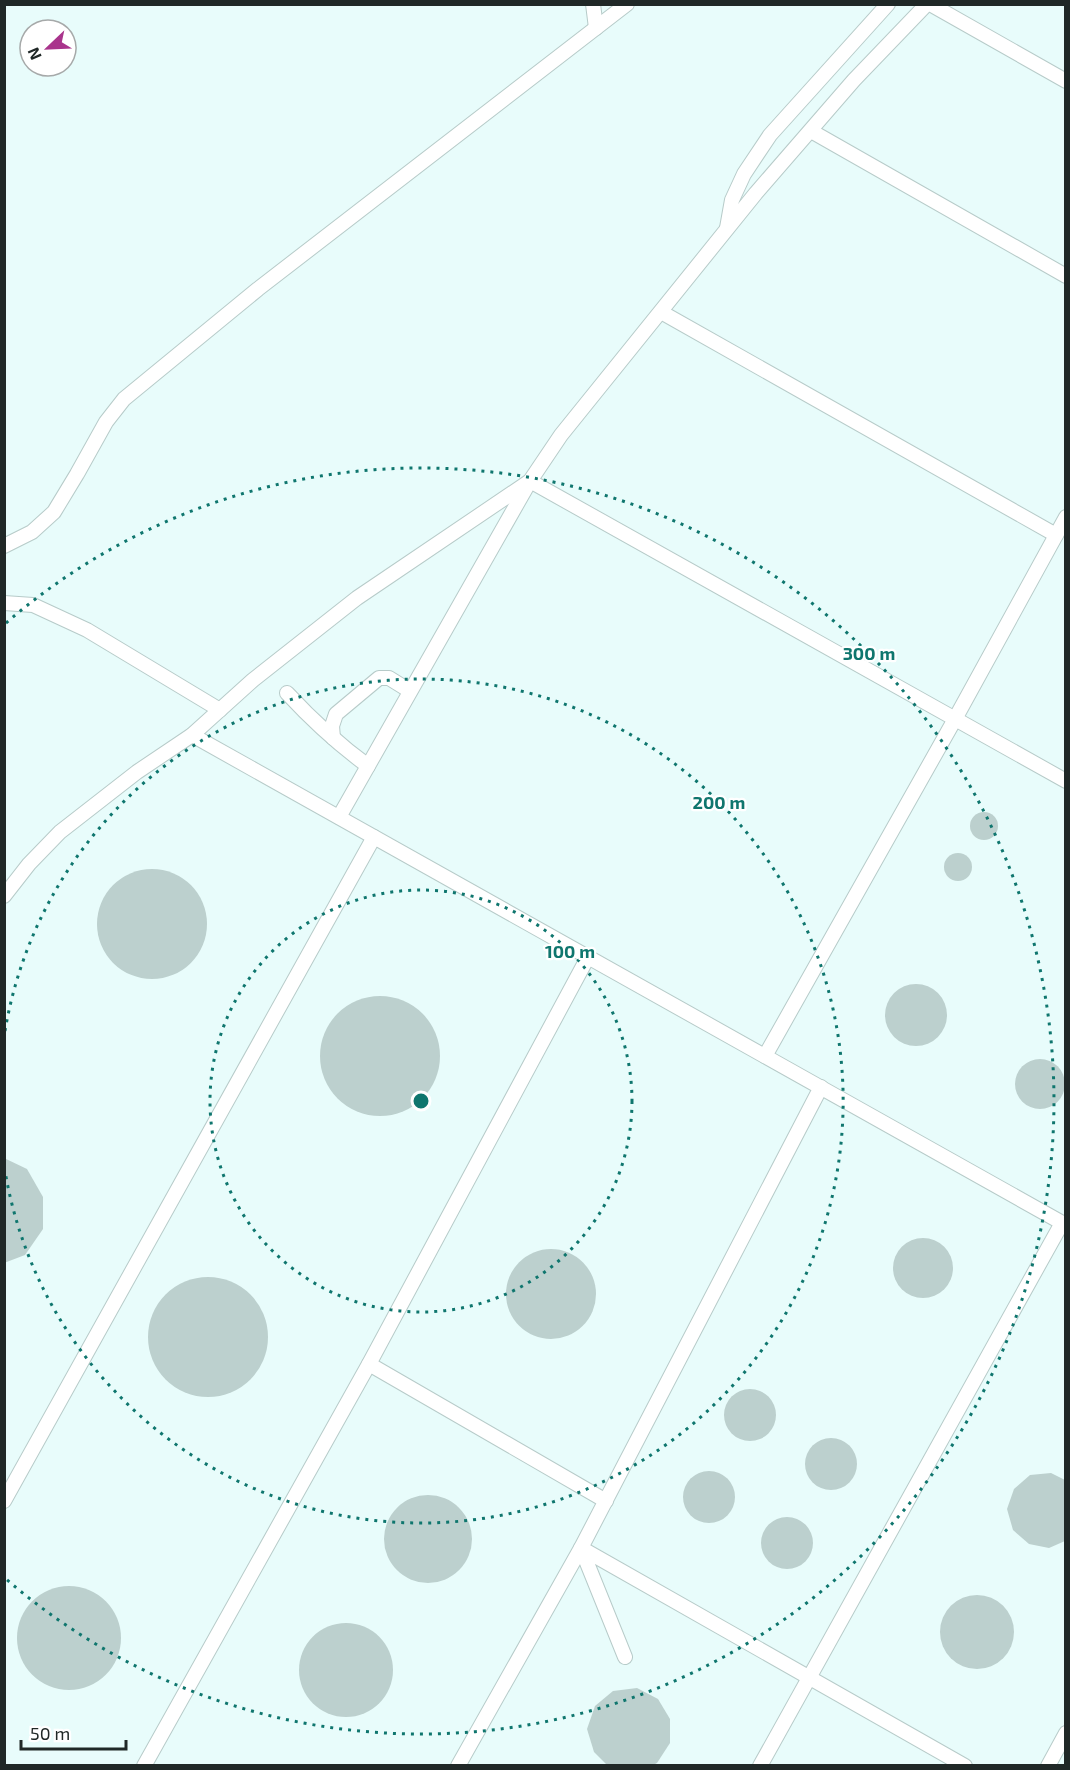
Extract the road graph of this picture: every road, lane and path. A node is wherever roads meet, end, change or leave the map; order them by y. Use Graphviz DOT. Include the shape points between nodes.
graph roads {
  1 [pos="593,4"];
  2 [pos="627,4"];
  3 [pos="888,4"];
  4 [pos="928,4"];
  5 [pos="596,28"];
  6 [pos="1065,81"];
  7 [pos="811,131"];
  8 [pos="727,229"];
  9 [pos="1065,276"];
  10 [pos="661,312"];
  11 [pos="530,481"];
  12 [pos="1065,517"];
  13 [pos="1056,535"];
  14 [pos="4,546"];
  15 [pos="4,603"];
  16 [pos="410,691"];
  17 [pos="287,693"];
  18 [pos="220,710"];
  19 [pos="955,719"];
  20 [pos="192,735"];
  21 [pos="333,738"];
  22 [pos="368,766"];
  23 [pos="1065,781"];
  24 [pos="339,817"];
  25 [pos="374,837"];
  26 [pos="4,896"];
  27 [pos="588,957"];
  28 [pos="765,1056"];
  29 [pos="821,1087"];
  30 [pos="1064,1224"];
  31 [pos="369,1364"];
  32 [pos="4,1501"];
  33 [pos="606,1501"];
  34 [pos="581,1548"];
  35 [pos="626,1657"];
  36 [pos="809,1677"];
  37 [pos="1065,1733"];
  38 [pos="144,1766"];
  39 [pos="458,1766"];
  40 [pos="760,1766"];
  41 [pos="964,1766"];
  42 [pos="1048,1766"];
  1 -- 5 [label="street"];
  2 -- 5 [label="street"];
  3 -- 8 [label="street" via="770,135 732,200"];
  4 -- 6 [label="street"];
  4 -- 7 [label="street"];
  5 -- 14 [label="street" via="258,289 124,399 106,422 54,512 32,532"];
  7 -- 8 [label="street"];
  7 -- 9 [label="street"];
  8 -- 10 [label="street"];
  10 -- 11 [label="street" via="561,435"];
  10 -- 13 [label="street"];
  11 -- 16 [label="street"];
  11 -- 18 [label="street" via="357,598"];
  11 -- 19 [label="street"];
  12 -- 13 [label="street"];
  13 -- 19 [label="street"];
  15 -- 18 [label="street" via="33,605 87,630"];
  16 -- 21 [label="street" via="389,678 379,678 336,714"];
  16 -- 22 [label="street"];
  17 -- 21 [label="street"];
  18 -- 20 [label="street"];
  19 -- 23 [label="street"];
  19 -- 28 [label="street"];
  20 -- 24 [label="street"];
  20 -- 26 [label="street" via="60,832"];
  21 -- 22 [label="street"];
  22 -- 24 [label="street"];
  24 -- 25 [label="street"];
  25 -- 27 [label="street"];
  25 -- 32 [label="street"];
  27 -- 28 [label="street"];
  27 -- 31 [label="street"];
  28 -- 29 [label="street"];
  29 -- 30 [label="street"];
  29 -- 33 [label="street"];
  30 -- 36 [label="street"];
  31 -- 33 [label="street"];
  31 -- 38 [label="street"];
  33 -- 34 [label="street"];
  34 -- 35 [label="street"];
  34 -- 36 [label="street"];
  34 -- 39 [label="street"];
  36 -- 40 [label="street"];
  36 -- 41 [label="street"];
  37 -- 42 [label="street"];
}
